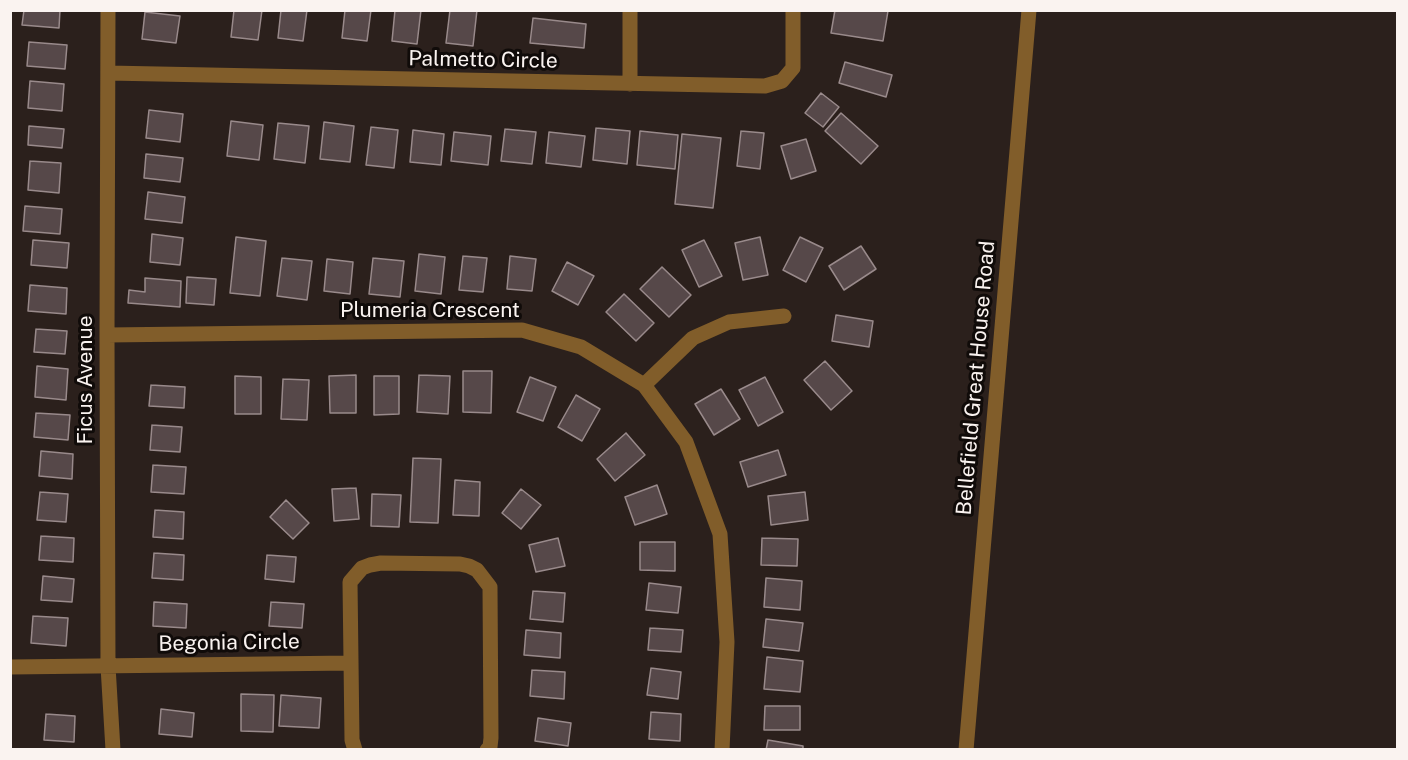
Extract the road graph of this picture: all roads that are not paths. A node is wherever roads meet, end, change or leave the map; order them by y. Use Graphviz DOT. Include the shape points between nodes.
graph roads {
  1 [pos="108,10"];
  2 [pos="630,10"];
  3 [pos="793,10"];
  4 [pos="1029,10"];
  5 [pos="108,74"];
  6 [pos="630,84"];
  7 [pos="784,316"];
  8 [pos="107,335"];
  9 [pos="644,385"];
  10 [pos="351,663"];
  11 [pos="108,666"];
  12 [pos="10,667"];
  13 [pos="113,750"];
  14 [pos="355,750"];
  15 [pos="487,750"];
  16 [pos="722,750"];
  17 [pos="966,750"];
  1 -- 5 [label="street, Ficus Avenue"];
  2 -- 6 [label="street"];
  3 -- 6 [label="street, Palmetto Circle" via="793,68 782,81 765,86"];
  4 -- 17 [label="street, Bellefield Great House Road"];
  5 -- 6 [label="street, Palmetto Circle"];
  5 -- 8 [label="street, Ficus Avenue"];
  7 -- 9 [label="street" via="729,322 693,338"];
  8 -- 9 [label="street, Plumeria Crescent" via="522,330 581,347"];
  8 -- 11 [label="street, Ficus Avenue"];
  9 -- 16 [label="street, Plumeria Crescent" via="686,442 720,534 727,642"];
  10 -- 11 [label="street, Begonia Circle"];
  10 -- 14 [label="street"];
  10 -- 15 [label="street" via="350,582 362,568 381,564 460,564 477,570 490,587 491,738"];
  11 -- 12 [label="street, Begonia Circle"];
  11 -- 13 [label="street, Ficus Avenue"];
}
